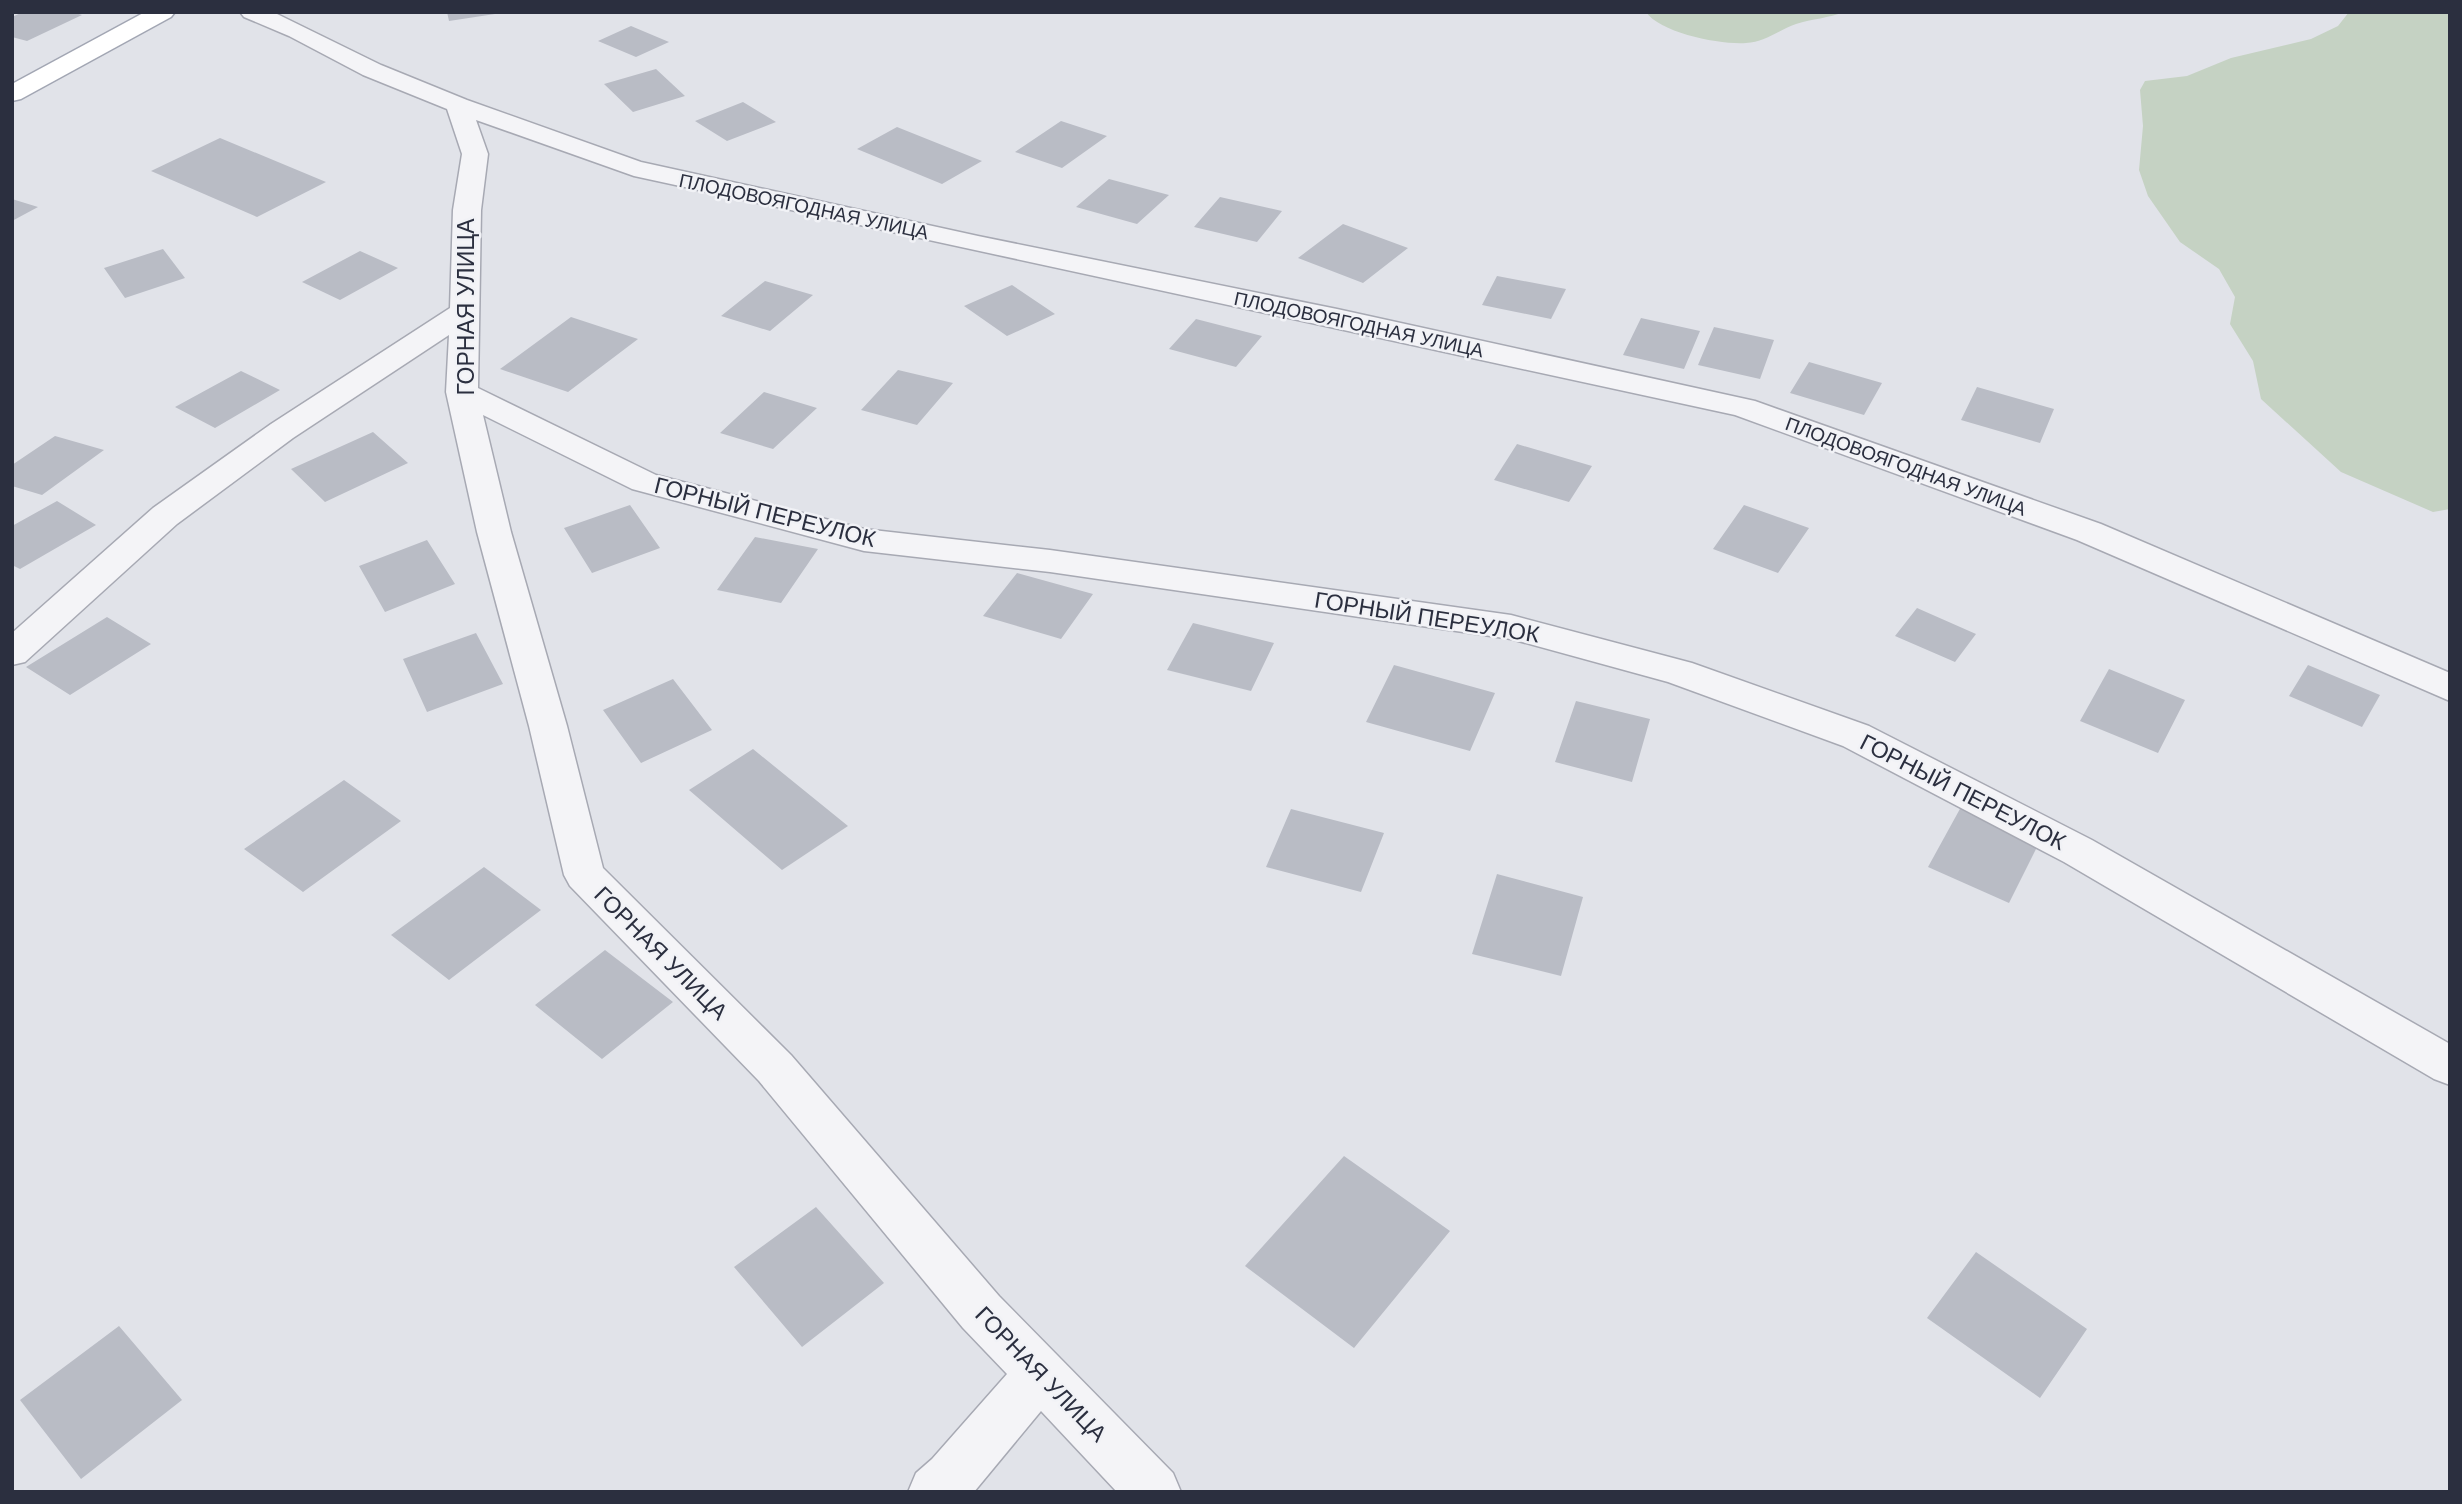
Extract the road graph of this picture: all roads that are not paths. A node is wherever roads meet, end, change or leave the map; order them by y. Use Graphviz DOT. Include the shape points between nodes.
graph roads {
  1 [pos="163,12"];
  2 [pos="252,12"];
  3 [pos="12,94"];
  4 [pos="458,105"];
  5 [pos="464,312"];
  6 [pos="463,392"];
  7 [pos="12,653"];
  8 [pos="2450,688"];
  9 [pos="2450,1066"];
  10 [pos="1040,1374"];
  11 [pos="935,1492"];
  12 [pos="1154,1492"];
  1 -- 3 [label="main road"];
  2 -- 4 [label="street, ПЛОДОВОЯГОДНАЯ УЛИЦА"];
  4 -- 5 [label="street, ГОРНАЯ УЛИЦА" via="475,154 467,210"];
  4 -- 8 [label="street, ПЛОДОВОЯГОДНАЯ УЛИЦА" via="634,168 1744,408 2089,532"];
  5 -- 6 [label="street, ГОРНАЯ УЛИЦА"];
  5 -- 7 [label="street" via="282,431 165,516"];
  6 -- 9 [label="street, ГОРНЫЙ ПЕРЕУЛОК" via="644,482 864,540 1050,561 1511,627 1679,672 1856,736 2078,851"];
  6 -- 10 [label="street, ГОРНАЯ УЛИЦА" via="494,532 584,875 775,1068 981,1312"];
  10 -- 11 [label="street"];
  10 -- 12 [label="street, ГОРНАЯ УЛИЦА"];
}
